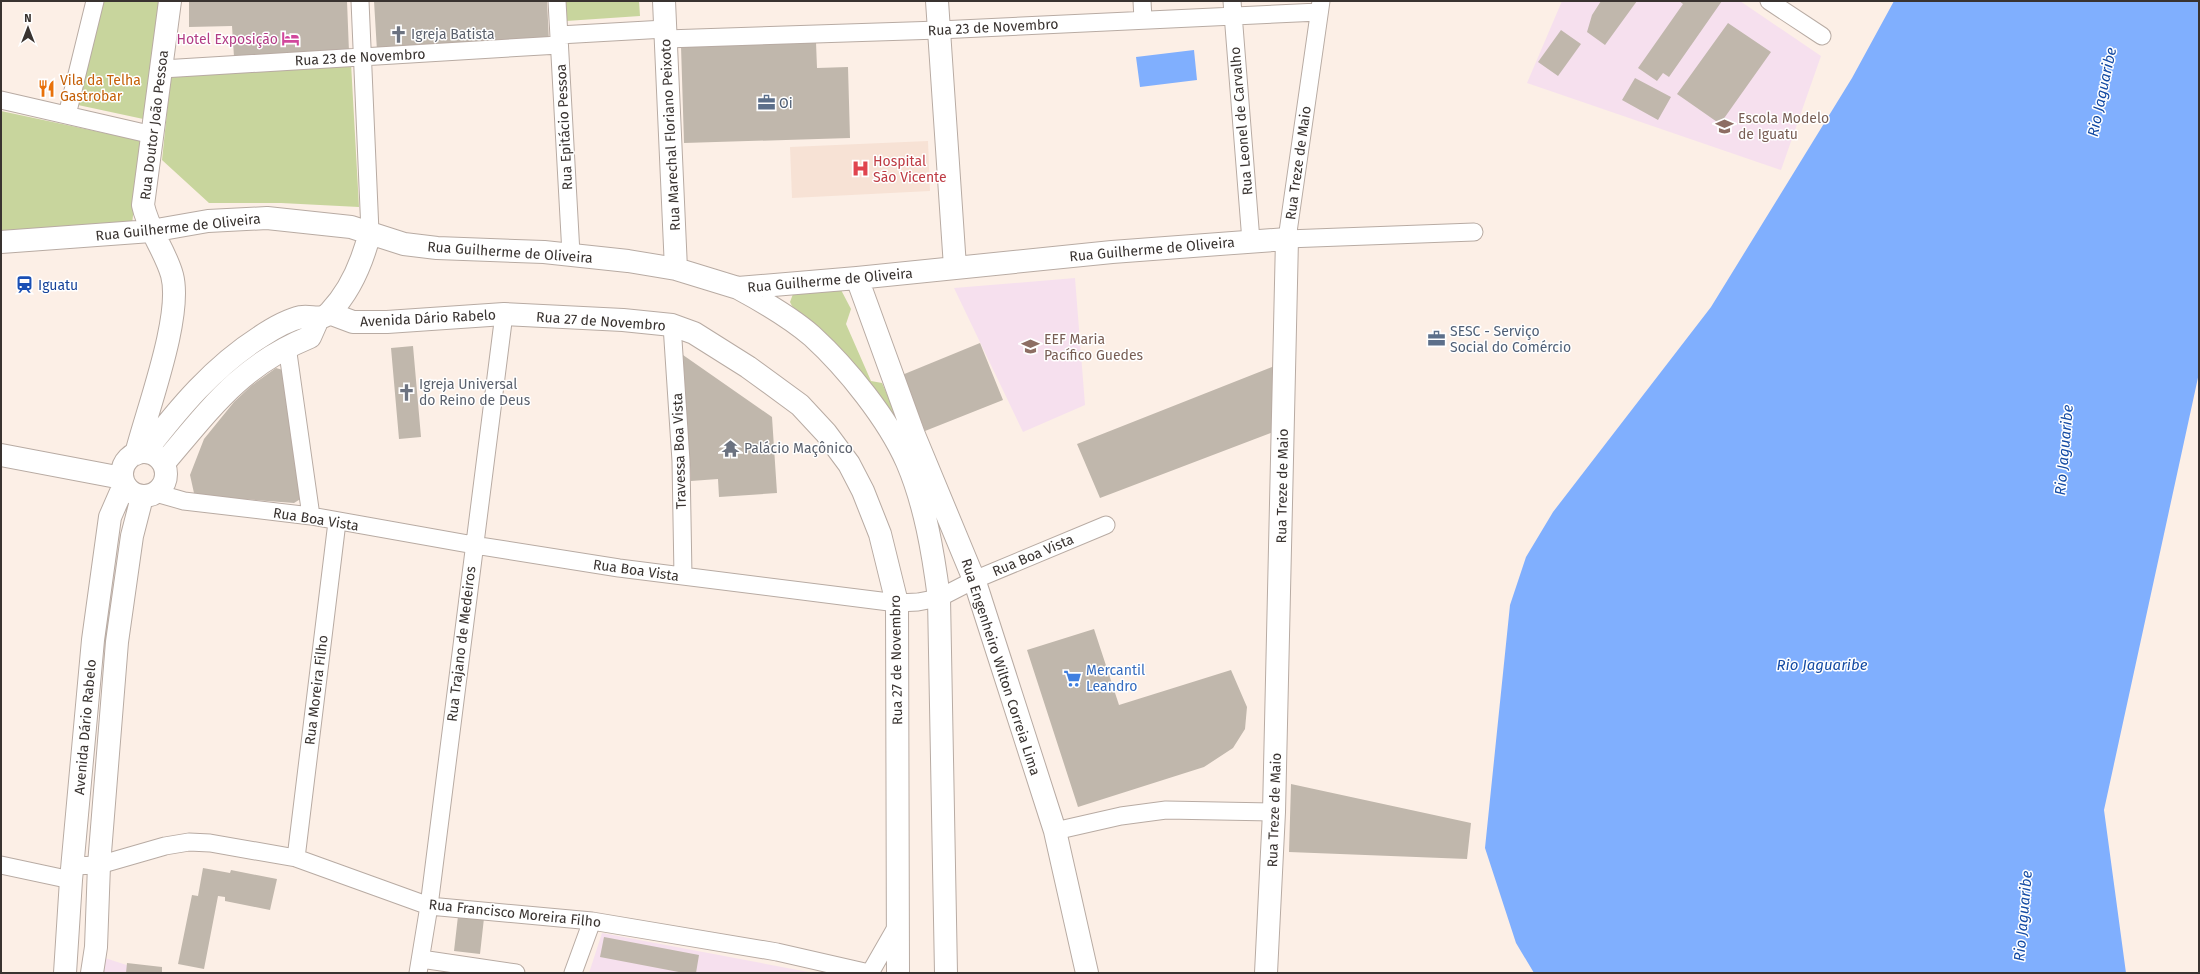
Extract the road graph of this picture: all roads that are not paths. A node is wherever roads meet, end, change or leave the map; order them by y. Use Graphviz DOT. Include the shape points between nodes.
graph roads {
  1 [pos="95,1"];
  2 [pos="170,1"];
  3 [pos="360,1"];
  4 [pos="556,1"];
  5 [pos="664,1"];
  6 [pos="937,1"];
  7 [pos="1142,1"];
  8 [pos="1768,1"];
  9 [pos="1320,6"];
  10 [pos="1232,8"];
  11 [pos="1143,19"];
  12 [pos="939,30"];
  13 [pos="666,34"];
  14 [pos="1822,36"];
  15 [pos="559,40"];
  16 [pos="363,56"];
  17 [pos="162,69"];
  18 [pos="1,100"];
  19 [pos="67,114"];
  20 [pos="153,134"];
  21 [pos="152,231"];
  22 [pos="370,232"];
  23 [pos="1474,232"];
  24 [pos="1287,240"];
  25 [pos="1251,241"];
  26 [pos="1,242"];
  27 [pos="571,254"];
  28 [pos="955,267"];
  29 [pos="676,269"];
  30 [pos="857,278"];
  31 [pos="738,288"];
  32 [pos="504,314"];
  33 [pos="324,316"];
  34 [pos="672,325"];
  35 [pos="288,346"];
  36 [pos="140,453"];
  37 [pos="1,455"];
  38 [pos="164,463"];
  39 [pos="123,482"];
  40 [pos="149,495"];
  41 [pos="311,516"];
  42 [pos="337,522"];
  43 [pos="1106,525"];
  44 [pos="474,545"];
  45 [pos="683,576"];
  46 [pos="974,580"];
  47 [pos="939,598"];
  48 [pos="897,602"];
  49 [pos="93,640"];
  50 [pos="117,642"];
  51 [pos="1274,812"];
  52 [pos="1055,831"];
  53 [pos="296,858"];
  54 [pos="1,865"];
  55 [pos="99,865"];
  56 [pos="72,873"];
  57 [pos="429,906"];
  58 [pos="592,921"];
  59 [pos="897,926"];
  60 [pos="420,966"];
  61 [pos="65,973"];
  62 [pos="92,973"];
  63 [pos="516,973"];
  64 [pos="573,973"];
  65 [pos="869,973"];
  66 [pos="898,973"];
  67 [pos="946,973"];
  68 [pos="1087,973"];
  69 [pos="1266,973"];
  1 -- 19 [label="street"];
  2 -- 17 [label="main road, Rua Doutor João Pessoa"];
  3 -- 16 [label="street"];
  4 -- 15 [label="street, Rua Epitácio Pessoa"];
  5 -- 13 [label="main road, Rua Marechal Floriano Peixoto"];
  6 -- 12 [label="main road"];
  7 -- 11 [label="street"];
  8 -- 14 [label="street"];
  9 -- 10 [label="street, Rua 23 de Novembro"];
  9 -- 24 [label="street, Rua Treze de Maio"];
  10 -- 11 [label="street, Rua 23 de Novembro"];
  10 -- 25 [label="street, Rua Leonel de Carvalho"];
  11 -- 12 [label="street, Rua 23 de Novembro"];
  12 -- 13 [label="street, Rua 23 de Novembro"];
  12 -- 28 [label="main road"];
  13 -- 15 [label="street, Rua 23 de Novembro"];
  13 -- 29 [label="main road, Rua Marechal Floriano Peixoto"];
  15 -- 16 [label="street, Rua 23 de Novembro"];
  15 -- 27 [label="street, Rua Epitácio Pessoa"];
  16 -- 17 [label="street, Rua 23 de Novembro"];
  16 -- 22 [label="street"];
  17 -- 20 [label="main road, Rua Doutor João Pessoa"];
  18 -- 19 [label="street"];
  19 -- 20 [label="street"];
  20 -- 21 [label="main road, Rua Doutor João Pessoa" via="143,205 146,220"];
  21 -- 22 [label="main road, Rua Guilherme de Oliveira" via="208,221 267,218 351,226"];
  21 -- 26 [label="main road, Rua Guilherme de Oliveira"];
  21 -- 36 [label="main road, Rua Doutor João Pessoa" via="164,253 172,276 174,299"];
  22 -- 27 [label="main road, Rua Guilherme de Oliveira" via="404,244 437,248"];
  22 -- 33 [label="main road" via="365,252 355,273"];
  23 -- 24 [label="street, Rua Guilherme de Oliveira"];
  24 -- 25 [label="main road, Rua Guilherme de Oliveira"];
  24 -- 51 [label="main road, Rua Treze de Maio"];
  25 -- 28 [label="main road, Rua Guilherme de Oliveira"];
  27 -- 29 [label="main road, Rua Guilherme de Oliveira"];
  28 -- 30 [label="main road, Rua Guilherme de Oliveira"];
  29 -- 31 [label="main road, Rua Guilherme de Oliveira"];
  30 -- 31 [label="main road, Rua Guilherme de Oliveira"];
  30 -- 46 [label="main road, Rua Engenheiro Wilton Correia Lima" via="914,435"];
  31 -- 47 [label="main road" via="776,309 812,336 852,379 887,423 907,462 921,505 934,554"];
  32 -- 33 [label="main road, Avenida Dário Rabelo" via="387,322 353,322"];
  32 -- 34 [label="main road, Rua 27 de Novembro"];
  32 -- 44 [label="street, Rua Trajano de Medeiros"];
  33 -- 35 [label="main road" via="310,337"];
  33 -- 36 [label="main road, Avenida Dário Rabelo" via="302,317 280,326 226,361 201,384"];
  34 -- 45 [label="street, Travessa Boa Vista" via="681,461"];
  34 -- 48 [label="main road, Rua 27 de Novembro" via="694,333 748,367 800,405 826,433 863,491 880,534"];
  35 -- 38 [label="main road" via="254,367 224,393"];
  35 -- 41 [label="street"];
  36 -- 38 [label="main road" via="155,455"];
  36 -- 39 [label="main road, Avenida Dário Rabelo" via="127,459 122,468"];
  37 -- 39 [label="main road"];
  38 -- 40 [label="main road, Avenida Dário Rabelo" via="166,481"];
  39 -- 40 [label="main road" via="132,494"];
  39 -- 49 [label="main road, Avenida Dário Rabelo" via="110,517"];
  40 -- 41 [label="street, Rua Boa Vista" via="184,502"];
  40 -- 50 [label="main road, Avenida Dário Rabelo" via="132,536"];
  41 -- 42 [label="street, Rua Boa Vista"];
  42 -- 44 [label="street, Rua Boa Vista"];
  42 -- 53 [label="street, Rua Moreira Filho"];
  43 -- 46 [label="street, Rua Boa Vista"];
  44 -- 45 [label="street, Rua Boa Vista"];
  44 -- 57 [label="street, Rua Trajano de Medeiros"];
  45 -- 48 [label="street, Rua Boa Vista"];
  46 -- 47 [label="street, Rua Boa Vista"];
  46 -- 52 [label="main road, Rua Engenheiro Wilton Correia Lima"];
  47 -- 48 [label="street, Rua Boa Vista"];
  47 -- 67 [label="main road"];
  48 -- 59 [label="main road, Rua 27 de Novembro"];
  49 -- 50 [label="main road"];
  49 -- 56 [label="main road, Avenida Dário Rabelo"];
  50 -- 55 [label="main road, Avenida Dário Rabelo"];
  51 -- 52 [label="street" via="1166,810 1120,816"];
  51 -- 69 [label="main road, Rua Treze de Maio"];
  52 -- 68 [label="main road, Rua Engenheiro Wilton Correia Lima"];
  53 -- 55 [label="street, Rua Francisco Moreira Filho" via="189,842 165,846"];
  53 -- 57 [label="street, Rua Francisco Moreira Filho"];
  54 -- 56 [label="street, Rua Francisco Moreira Filho"];
  55 -- 56 [label="street, Rua Francisco Moreira Filho"];
  55 -- 62 [label="main road, Avenida Dário Rabelo" via="96,947"];
  56 -- 61 [label="main road, Avenida Dário Rabelo"];
  57 -- 58 [label="street, Rua Francisco Moreira Filho"];
  57 -- 60 [label="street, Rua Trajano de Medeiros"];
  58 -- 64 [label="street"];
  58 -- 65 [label="street, Rua Francisco Moreira Filho" via="777,952"];
  59 -- 65 [label="street"];
  59 -- 66 [label="main road, Rua 27 de Novembro"];
  60 -- 63 [label="street"];
}
